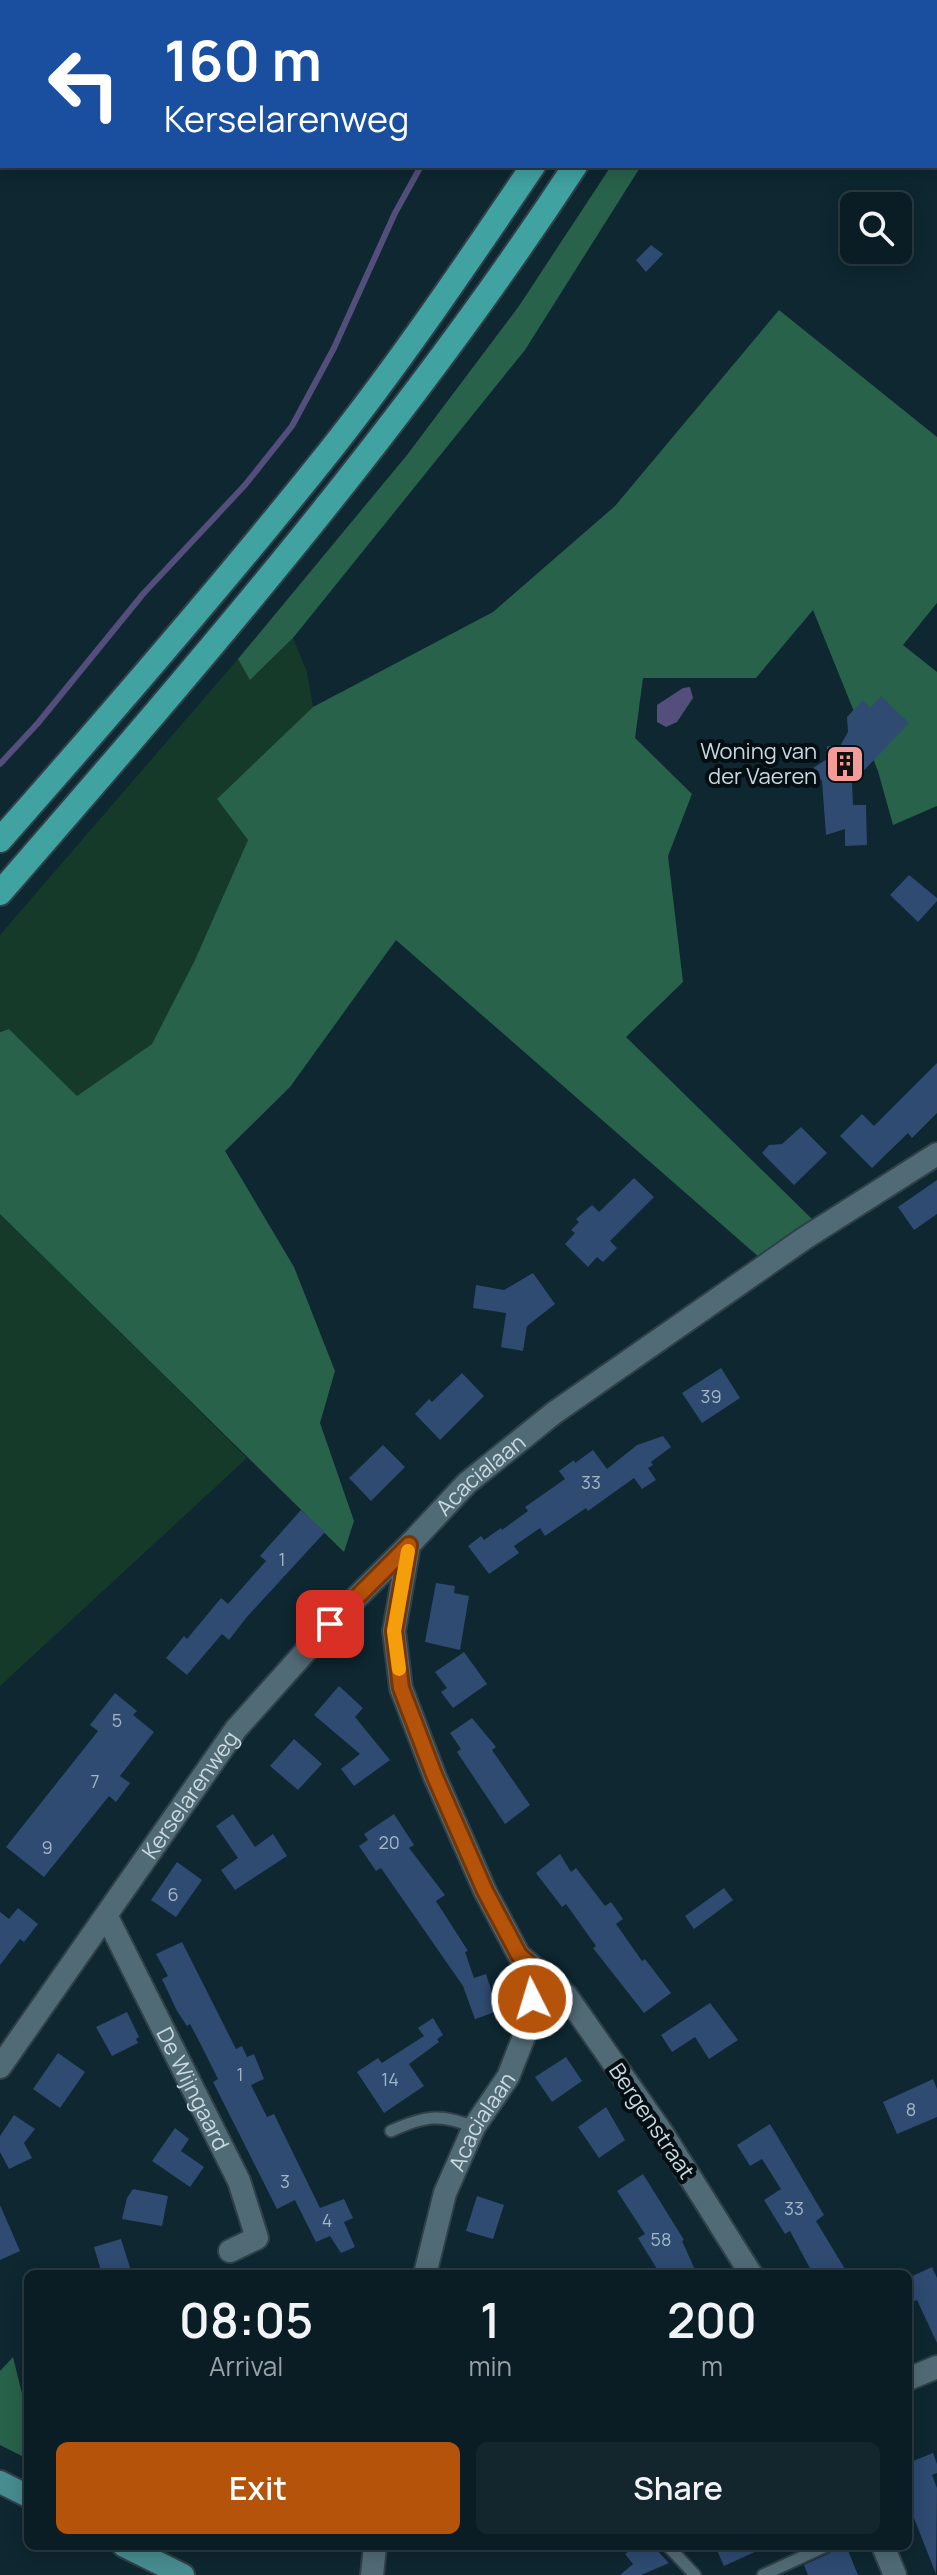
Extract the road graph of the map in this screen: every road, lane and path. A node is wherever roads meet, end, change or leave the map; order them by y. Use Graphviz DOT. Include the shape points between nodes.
graph roads {
  1 [pos="532,168"];
  2 [pos="574,168"];
  3 [pos="0,840"];
  4 [pos="0,893"];
  5 [pos="937,1154"];
  6 [pos="409,1545"];
  7 [pos="107,1917"];
  8 [pos="540,1974"];
  9 [pos="0,2067"];
  10 [pos="474,2127"];
  11 [pos="391,2131"];
  12 [pos="230,2251"];
  13 [pos="426,2270"];
  14 [pos="748,2270"];
  15 [pos="937,2367"];
  16 [pos="912,2377"];
  17 [pos="0,2482"];
  18 [pos="24,2494"];
  19 [pos="132,2550"];
  20 [pos="375,2550"];
  21 [pos="672,2550"];
  22 [pos="817,2550"];
  23 [pos="885,2550"];
  24 [pos="183,2575"];
  25 [pos="372,2575"];
  26 [pos="695,2575"];
  27 [pos="763,2575"];
  28 [pos="895,2575"];
  1 -- 3 [label="highway" via="330,451 166,651"];
  2 -- 4 [label="highway" via="439,363 357,470 189,676"];
  5 -- 6 [label="street, Acacialaan" via="805,1238 554,1413 467,1483"];
  6 -- 7 [label="street, Kerselarenweg" via="236,1729"];
  6 -- 8 [label="street" via="394,1631 401,1688 485,1891 519,1955"];
  7 -- 9 [label="street, Kerselarenweg"];
  7 -- 12 [label="street, De Wijngaard" via="239,2181 257,2238"];
  8 -- 10 [label="street, Acacialaan" via="508,2077"];
  8 -- 14 [label="street, Bergenstraat" via="566,1995"];
  10 -- 11 [label="lane" via="450,2117 420,2119"];
  10 -- 13 [label="street, Acacialaan" via="445,2193"];
  15 -- 16 [label="street"];
  17 -- 18 [label="main road"];
  19 -- 24 [label="main road"];
  20 -- 25 [label="street"];
  21 -- 26 [label="lane"];
  22 -- 27 [label="lane"];
  23 -- 28 [label="street"];
}
